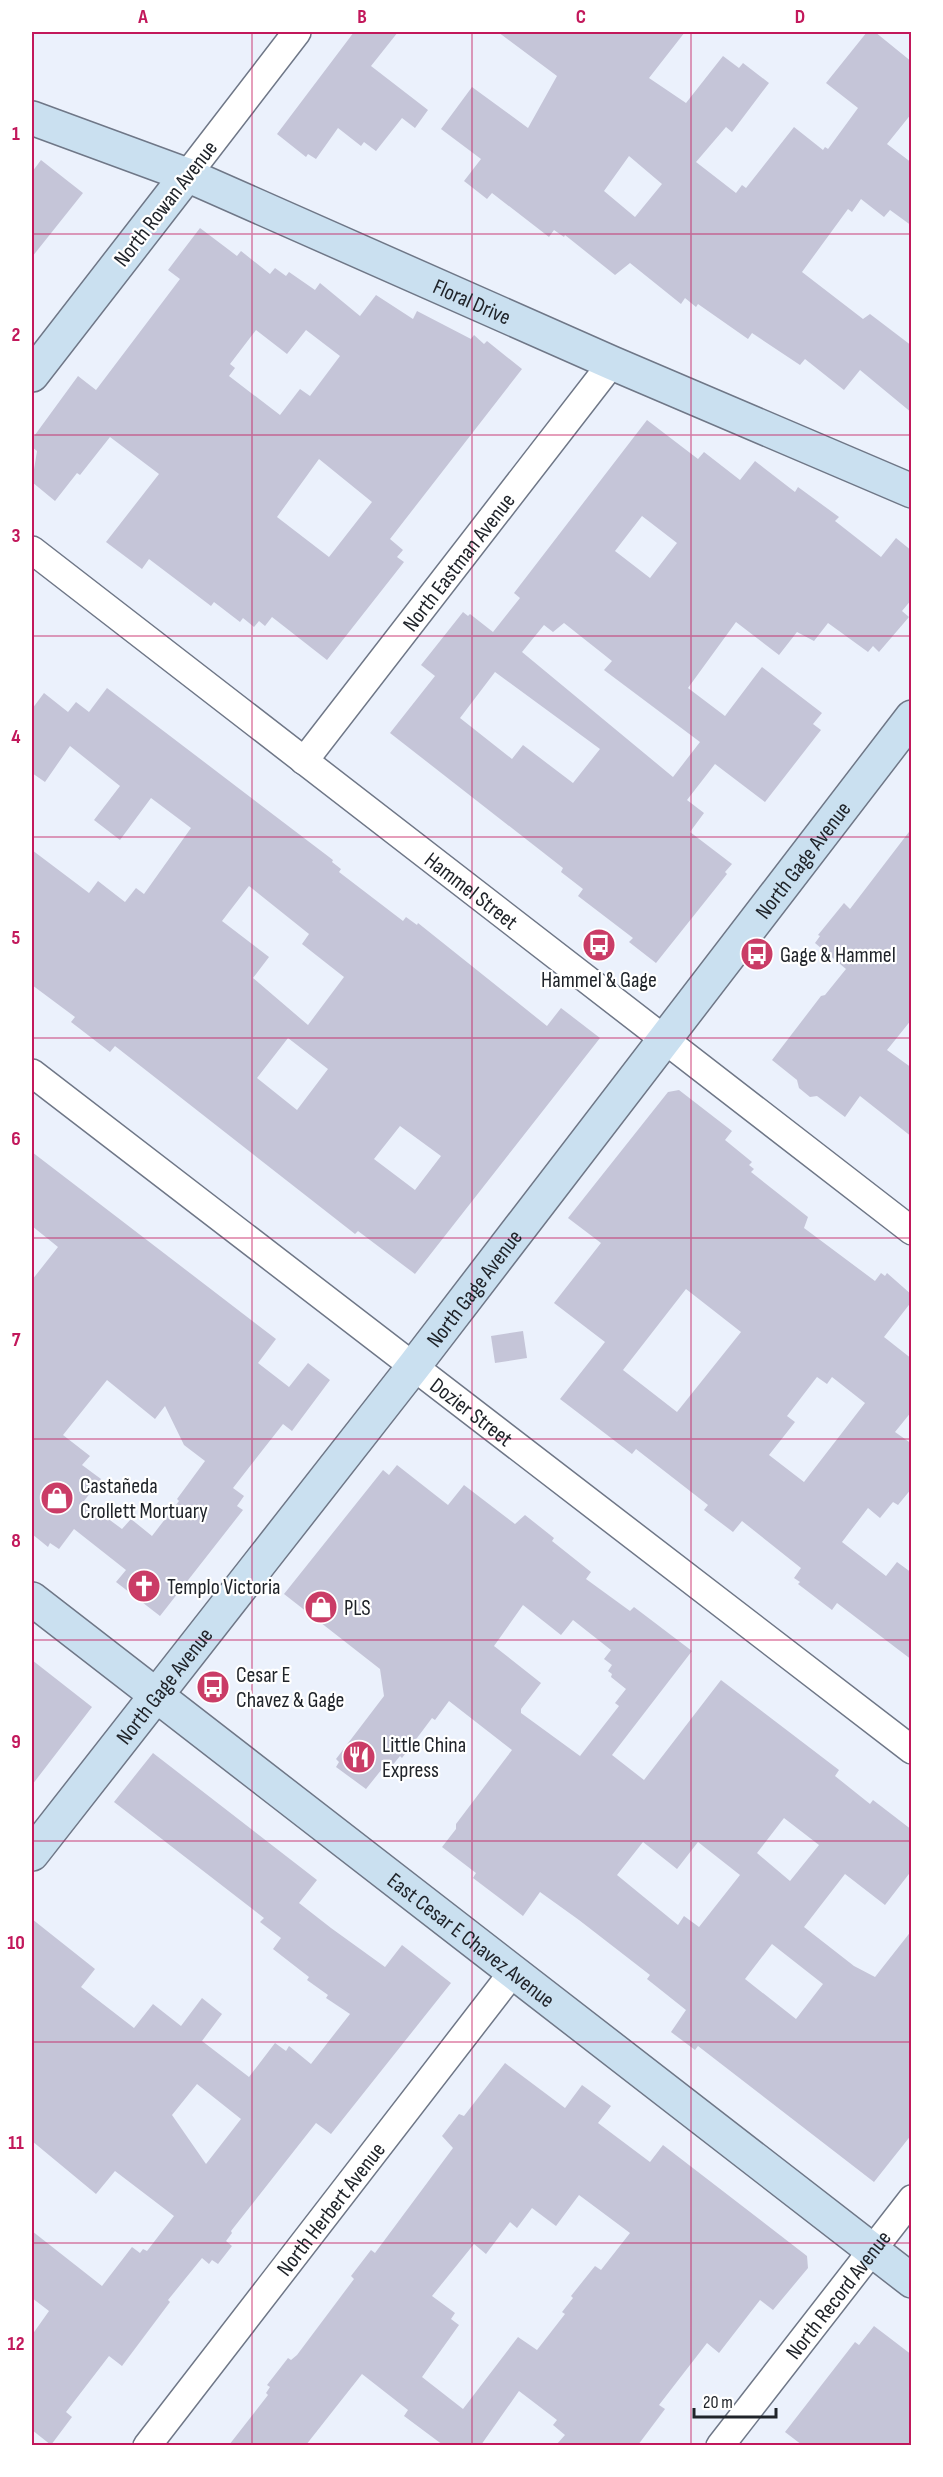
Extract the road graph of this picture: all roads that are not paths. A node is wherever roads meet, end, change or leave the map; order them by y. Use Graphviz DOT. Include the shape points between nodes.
graph roads {
  1 [pos="297,32"];
  2 [pos="32,118"];
  3 [pos="187,175"];
  4 [pos="612,363"];
  5 [pos="32,375"];
  6 [pos="912,491"];
  7 [pos="32,550"];
  8 [pos="912,717"];
  9 [pos="304,761"];
  10 [pos="664,1039"];
  11 [pos="32,1072"];
  12 [pos="912,1231"];
  13 [pos="414,1366"];
  14 [pos="32,1599"];
  15 [pos="155,1694"];
  16 [pos="912,1750"];
  17 [pos="32,1854"];
  18 [pos="513,1972"];
  19 [pos="912,2199"];
  20 [pos="872,2250"];
  21 [pos="912,2281"];
  22 [pos="147,2445"];
  23 [pos="720,2445"];
  1 -- 3 [label="street, North Rowan Avenue"];
  2 -- 3 [label="street, Floral Drive"];
  3 -- 4 [label="street, Floral Drive"];
  3 -- 5 [label="street, North Rowan Avenue"];
  4 -- 6 [label="street, Floral Drive"];
  4 -- 9 [label="street, North Eastman Avenue"];
  7 -- 9 [label="street, Hammel Street"];
  8 -- 10 [label="street, North Gage Avenue"];
  9 -- 10 [label="street, Hammel Street"];
  10 -- 12 [label="street, Hammel Street"];
  10 -- 13 [label="street, North Gage Avenue"];
  11 -- 13 [label="street, Dozier Street"];
  13 -- 15 [label="street, North Gage Avenue"];
  13 -- 16 [label="street, Dozier Street"];
  14 -- 15 [label="street, East Cesar E Chavez Avenue"];
  15 -- 17 [label="street, North Gage Avenue"];
  15 -- 18 [label="street, East Cesar E Chavez Avenue"];
  18 -- 20 [label="street, East Cesar E Chavez Avenue"];
  18 -- 22 [label="street, North Herbert Avenue"];
  19 -- 20 [label="street, North Record Avenue"];
  20 -- 21 [label="street, East Cesar E Chavez Avenue"];
  20 -- 23 [label="street, North Record Avenue"];
}
